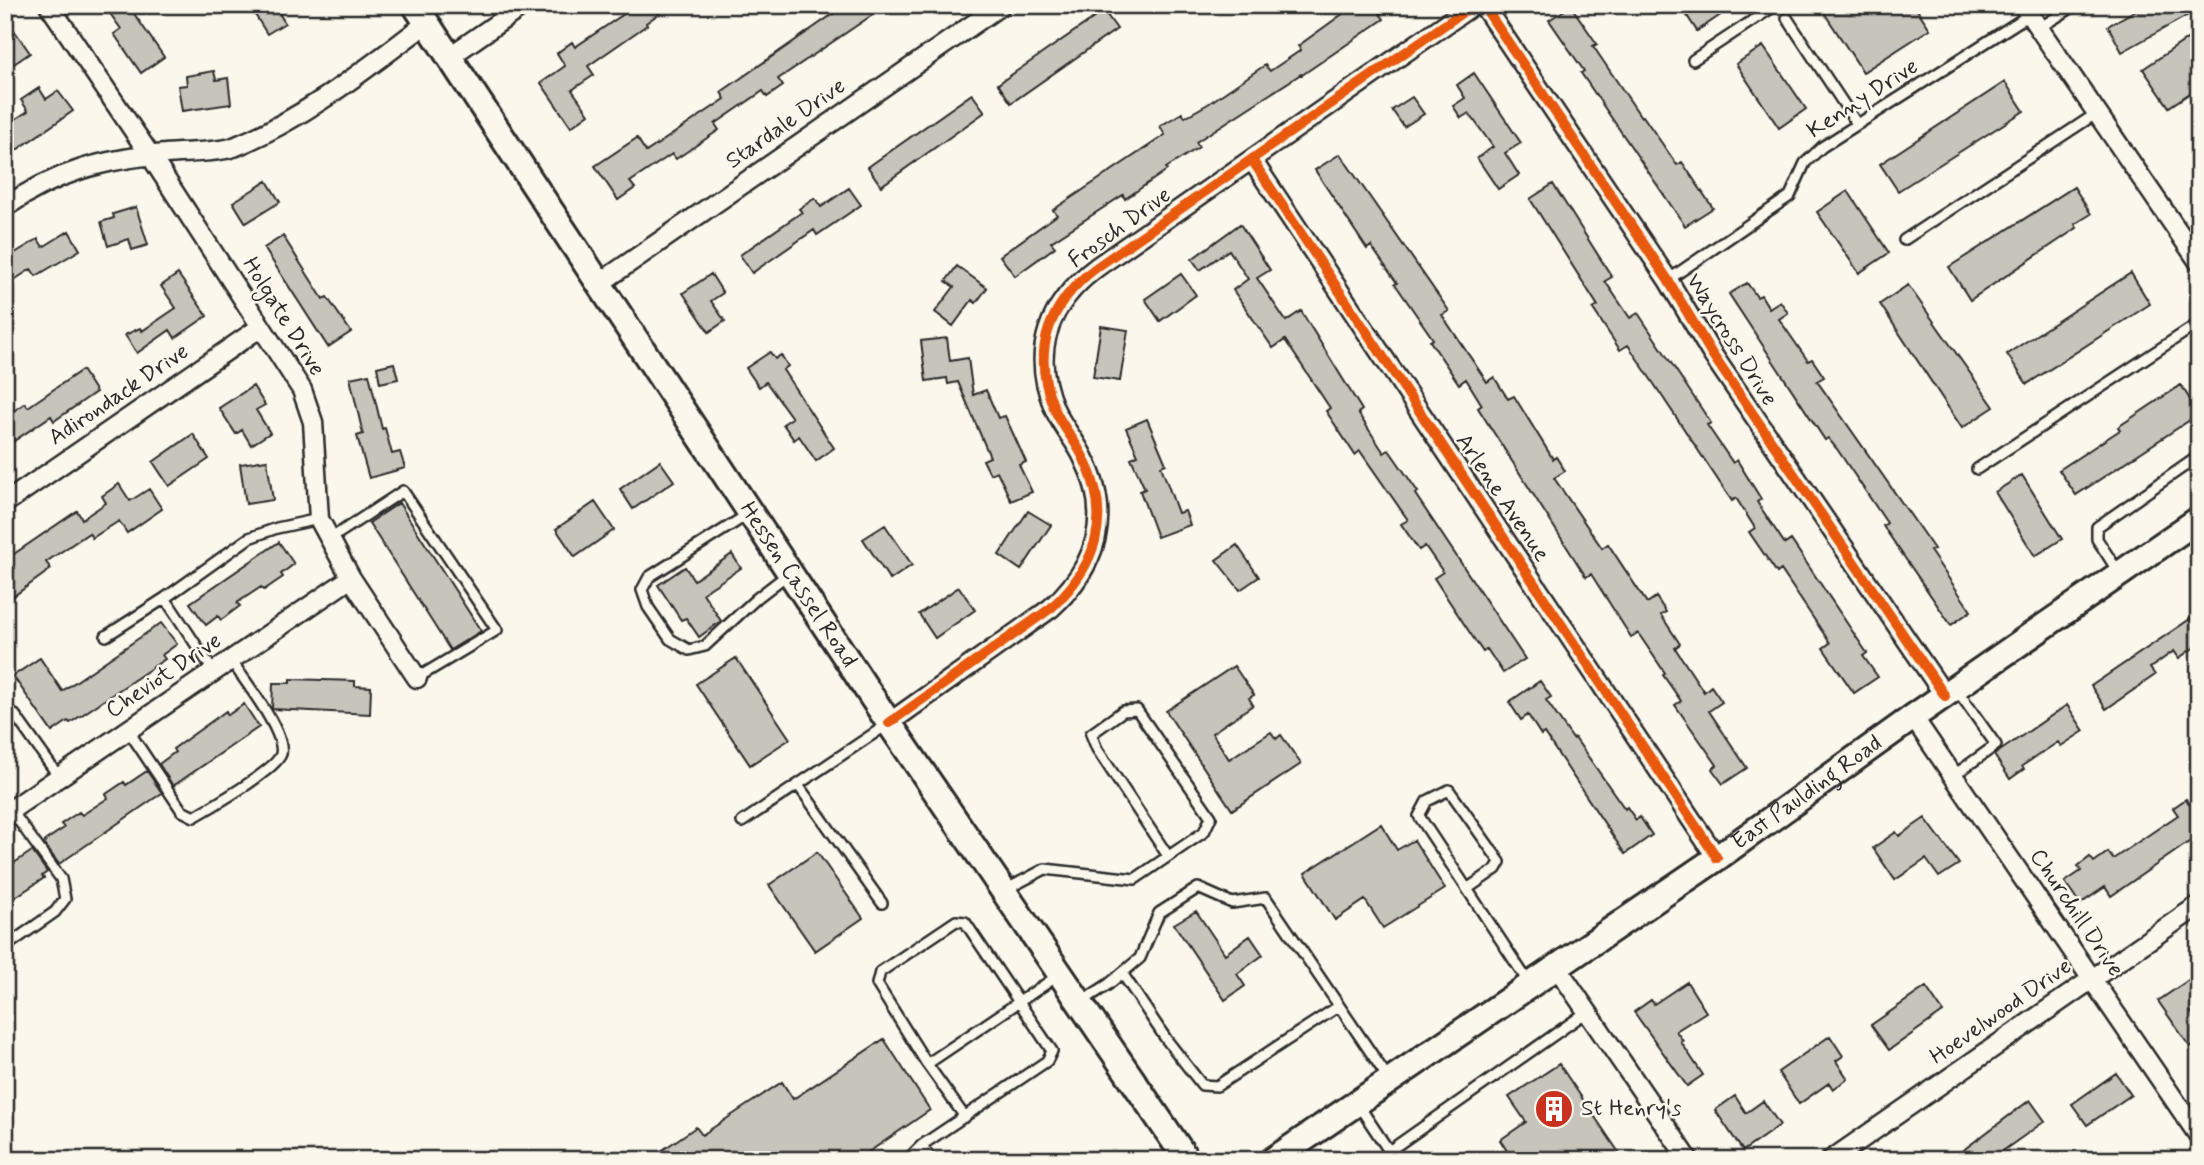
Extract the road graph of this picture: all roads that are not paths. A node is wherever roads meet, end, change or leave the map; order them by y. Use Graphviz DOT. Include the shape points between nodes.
graph roads {
  1 [pos="49,5"];
  2 [pos="524,5"];
  3 [pos="1001,5"];
  4 [pos="1473,5"];
  5 [pos="1483,5"];
  6 [pos="1776,5"];
  7 [pos="2076,5"];
  8 [pos="421,14"];
  9 [pos="2031,16"];
  10 [pos="1787,18"];
  11 [pos="449,57"];
  12 [pos="1693,60"];
  13 [pos="2097,113"];
  14 [pos="1857,124"];
  15 [pos="150,155"];
  16 [pos="1252,160"];
  17 [pos="5,207"];
  18 [pos="1904,240"];
  19 [pos="2199,262"];
  20 [pos="1668,280"];
  21 [pos="600,283"];
  22 [pos="2199,323"];
  23 [pos="261,327"];
  24 [pos="2199,456"];
  25 [pos="1977,469"];
  26 [pos="5,503"];
  27 [pos="751,512"];
  28 [pos="319,519"];
  29 [pos="2199,519"];
  30 [pos="330,539"];
  31 [pos="790,572"];
  32 [pos="2120,574"];
  33 [pos="351,578"];
  34 [pos="165,598"];
  35 [pos="106,636"];
  36 [pos="231,660"];
  37 [pos="214,671"];
  38 [pos="416,678"];
  39 [pos="1951,692"];
  40 [pos="5,712"];
  41 [pos="1913,716"];
  42 [pos="889,723"];
  43 [pos="128,730"];
  44 [pos="1953,776"];
  45 [pos="59,777"];
  46 [pos="798,785"];
  47 [pos="8,812"];
  48 [pos="742,822"];
  49 [pos="1168,856"];
  50 [pos="1717,858"];
  51 [pos="1467,889"];
  52 [pos="1003,891"];
  53 [pos="882,903"];
  54 [pos="2199,905"];
  55 [pos="5,947"];
  56 [pos="1556,966"];
  57 [pos="1122,973"];
  58 [pos="1061,974"];
  59 [pos="2092,978"];
  60 [pos="1530,984"];
  61 [pos="1020,1002"];
  62 [pos="1080,1003"];
  63 [pos="1339,1006"];
  64 [pos="1588,1012"];
  65 [pos="928,1064"];
  66 [pos="1389,1079"];
  67 [pos="1357,1102"];
  68 [pos="965,1117"];
  69 [pos="2199,1136"];
  70 [pos="922,1145"];
  71 [pos="1389,1151"];
  72 [pos="907,1160"];
  73 [pos="931,1160"];
  74 [pos="1187,1160"];
  75 [pos="1273,1160"];
  76 [pos="1395,1160"];
  77 [pos="1689,1160"];
  78 [pos="1831,1160"];
  1 -- 15 [label="street, Holgate Drive"];
  2 -- 11 [label="street"];
  3 -- 21 [label="street, Stardale Drive"];
  4 -- 16 [label="street, Frosch Drive"];
  5 -- 20 [label="street, Waycross Drive"];
  6 -- 12 [label="lane"];
  7 -- 9 [label="lane, Kenny Drive"];
  8 -- 11 [label="main road, Hessen Cassel Road"];
  8 -- 15 [label="street" via="314,107 231,148"];
  9 -- 13 [label="street"];
  9 -- 14 [label="lane, Kenny Drive"];
  10 -- 14 [label="lane"];
  11 -- 21 [label="main road, Hessen Cassel Road"];
  13 -- 18 [label="lane"];
  13 -- 19 [label="street"];
  14 -- 20 [label="lane, Kenny Drive" via="1813,154 1790,196"];
  15 -- 17 [label="street" via="74,171"];
  15 -- 23 [label="street, Holgate Drive"];
  16 -- 42 [label="street, Frosch Drive" via="1082,278 1058,308 1044,342 1045,378 1054,409 1095,486 1098,520 1089,561 1079,579 1051,608"];
  16 -- 50 [label="street, Arlene Avenue"];
  20 -- 39 [label="street, Waycross Drive" via="1712,354"];
  21 -- 27 [label="main road, Hessen Cassel Road"];
  22 -- 25 [label="lane"];
  23 -- 26 [label="street, Adirondack Drive"];
  23 -- 28 [label="street, Holgate Drive" via="302,390 313,422"];
  24 -- 32 [label="lane" via="2096,527 2097,538"];
  27 -- 31 [label="main road, Hessen Cassel Road"];
  27 -- 31 [label="lane" via="649,577 642,590 648,607 670,639 689,650 705,646"];
  28 -- 30 [label="street, Holgate Drive"];
  28 -- 34 [label="lane" via="249,538"];
  29 -- 32 [label="main road, East Paulding Road"];
  30 -- 33 [label="street, Holgate Drive"];
  30 -- 38 [label="lane" via="403,491 497,630"];
  31 -- 42 [label="main road, Hessen Cassel Road"];
  32 -- 39 [label="main road, East Paulding Road"];
  33 -- 36 [label="street, Cheviot Drive"];
  33 -- 38 [label="street, Holgate Drive"];
  34 -- 35 [label="lane"];
  34 -- 37 [label="lane"];
  36 -- 37 [label="street, Cheviot Drive"];
  36 -- 43 [label="lane" via="279,738 281,754 272,767 194,817 182,811"];
  37 -- 43 [label="street, Cheviot Drive"];
  39 -- 41 [label="main road, East Paulding Road"];
  39 -- 44 [label="lane" via="1996,745"];
  40 -- 45 [label="lane" via="15,715"];
  41 -- 44 [label="street, Churchill Drive"];
  41 -- 50 [label="main road, East Paulding Road"];
  42 -- 46 [label="lane"];
  42 -- 52 [label="main road, Hessen Cassel Road"];
  43 -- 45 [label="street, Cheviot Drive"];
  44 -- 59 [label="street, Churchill Drive"];
  45 -- 47 [label="street, Cheviot Drive"];
  46 -- 48 [label="lane"];
  46 -- 53 [label="lane"];
  47 -- 55 [label="lane" via="61,879 65,899 55,912"];
  49 -- 49 [label="lane" via="1205,832 1211,817 1137,710 1123,711 1091,734"];
  49 -- 52 [label="lane" via="1135,879 1045,869"];
  50 -- 56 [label="main road, East Paulding Road"];
  51 -- 51 [label="lane" via="1419,816 1427,801 1449,790 1500,862"];
  51 -- 60 [label="lane"];
  52 -- 58 [label="main road, Hessen Cassel Road"];
  54 -- 59 [label="street, Hoevelwood Drive"];
  56 -- 60 [label="main road, East Paulding Road"];
  56 -- 64 [label="street"];
  57 -- 62 [label="lane"];
  57 -- 63 [label="lane" via="1202,1085 1217,1086"];
  57 -- 63 [label="lane" via="1140,958 1159,913 1198,888 1232,903 1266,898"];
  58 -- 61 [label="lane"];
  58 -- 62 [label="main road, Hessen Cassel Road"];
  59 -- 69 [label="street, Churchill Drive"];
  59 -- 78 [label="street, Hoevelwood Drive"];
  60 -- 66 [label="main road, East Paulding Road"];
  61 -- 65 [label="lane"];
  61 -- 65 [label="lane" via="965,922 956,921 880,972 877,984"];
  61 -- 68 [label="lane" via="1052,1051 1047,1061"];
  62 -- 74 [label="main road, Hessen Cassel Road"];
  63 -- 66 [label="lane"];
  64 -- 71 [label="lane"];
  64 -- 77 [label="street"];
  65 -- 68 [label="lane"];
  66 -- 67 [label="main road, East Paulding Road"];
  67 -- 71 [label="lane"];
  67 -- 75 [label="main road, East Paulding Road"];
  68 -- 70 [label="lane"];
  70 -- 72 [label="lane"];
  70 -- 73 [label="lane"];
  71 -- 76 [label="lane"];
}
